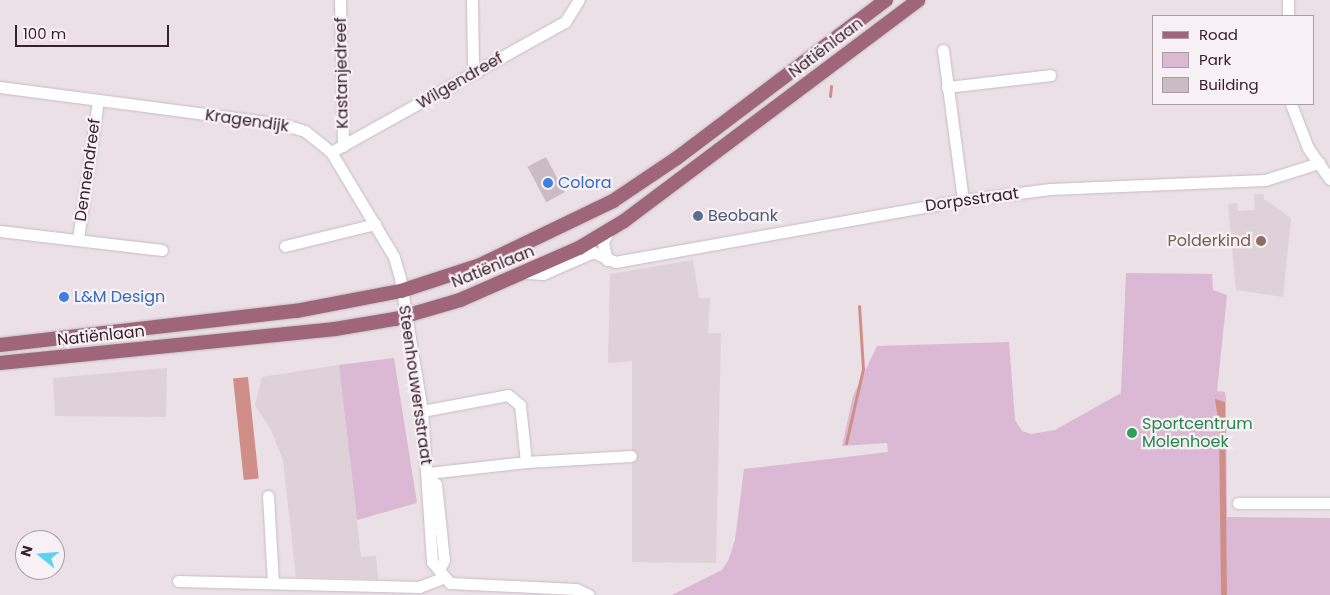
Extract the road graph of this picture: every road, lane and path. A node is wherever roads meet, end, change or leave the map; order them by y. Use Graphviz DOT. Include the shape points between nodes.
graph roads {
  1 [pos="340,0"];
  2 [pos="472,0"];
  3 [pos="579,0"];
  4 [pos="886,0"];
  5 [pos="918,0"];
  6 [pos="1288,0"];
  7 [pos="1288,15"];
  8 [pos="943,50"];
  9 [pos="478,72"];
  10 [pos="1050,75"];
  11 [pos="0,87"];
  12 [pos="948,87"];
  13 [pos="98,100"];
  14 [pos="1291,105"];
  15 [pos="343,146"];
  16 [pos="331,152"];
  17 [pos="1319,163"];
  18 [pos="1330,179"];
  19 [pos="963,200"];
  20 [pos="375,224"];
  21 [pos="0,231"];
  22 [pos="608,232"];
  23 [pos="78,240"];
  24 [pos="285,246"];
  25 [pos="162,250"];
  26 [pos="606,256"];
  27 [pos="528,273"];
  28 [pos="401,291"];
  29 [pos="406,316"];
  30 [pos="0,345"];
  31 [pos="0,364"];
  32 [pos="422,411"];
  33 [pos="631,456"];
  34 [pos="526,462"];
  35 [pos="428,476"];
  36 [pos="268,496"];
  37 [pos="1238,503"];
  38 [pos="1330,503"];
  39 [pos="441,574"];
  40 [pos="178,582"];
  41 [pos="273,584"];
  42 [pos="588,595"];
  1 -- 15 [label="street, Kastanjedreef"];
  2 -- 9 [label="street" via="473,65"];
  3 -- 9 [label="street, Wilgendreef" via="565,22"];
  4 -- 28 [label="main road, Natiënlaan" via="677,158 613,201 520,249"];
  5 -- 22 [label="main road, Natiënlaan"];
  6 -- 7 [label="street"];
  8 -- 12 [label="street"];
  9 -- 15 [label="street, Wilgendreef"];
  10 -- 12 [label="street"];
  11 -- 13 [label="street, Kragendijk"];
  12 -- 19 [label="street"];
  13 -- 16 [label="street, Kragendijk" via="294,127 315,138"];
  13 -- 23 [label="street, Dennendreef"];
  14 -- 17 [label="street" via="1308,148"];
  15 -- 16 [label="street, Wilgendreef"];
  16 -- 20 [label="street, Kragendijk"];
  17 -- 18 [label="street"];
  17 -- 19 [label="street, Dorpsstraat" via="1265,180 1050,189"];
  19 -- 26 [label="street, Dorpsstraat" via="614,262"];
  20 -- 24 [label="street"];
  20 -- 28 [label="street, Kragendijk" via="394,257"];
  21 -- 23 [label="street, Dennendreef"];
  22 -- 26 [label="street" via="603,242"];
  22 -- 27 [label="main road, Natiënlaan"];
  23 -- 25 [label="street, Dennendreef"];
  26 -- 27 [label="street, Dorpsstraat" via="593,252 543,274"];
  27 -- 29 [label="main road, Natiënlaan" via="460,300"];
  28 -- 29 [label="street, Steenhouwersstraat"];
  28 -- 30 [label="main road, Natiënlaan" via="296,311"];
  29 -- 31 [label="main road, Natiënlaan" via="335,329"];
  29 -- 32 [label="street, Steenhouwersstraat"];
  32 -- 34 [label="street" via="508,395 520,404"];
  32 -- 35 [label="street, Steenhouwersstraat"];
  33 -- 34 [label="street"];
  34 -- 35 [label="street"];
  35 -- 39 [label="street, Steenhouwersstraat" via="436,484 444,560"];
  36 -- 41 [label="street"];
  37 -- 38 [label="street"];
  39 -- 41 [label="street" via="419,587"];
  39 -- 42 [label="street" via="460,586 576,589"];
  40 -- 41 [label="street"];
}
